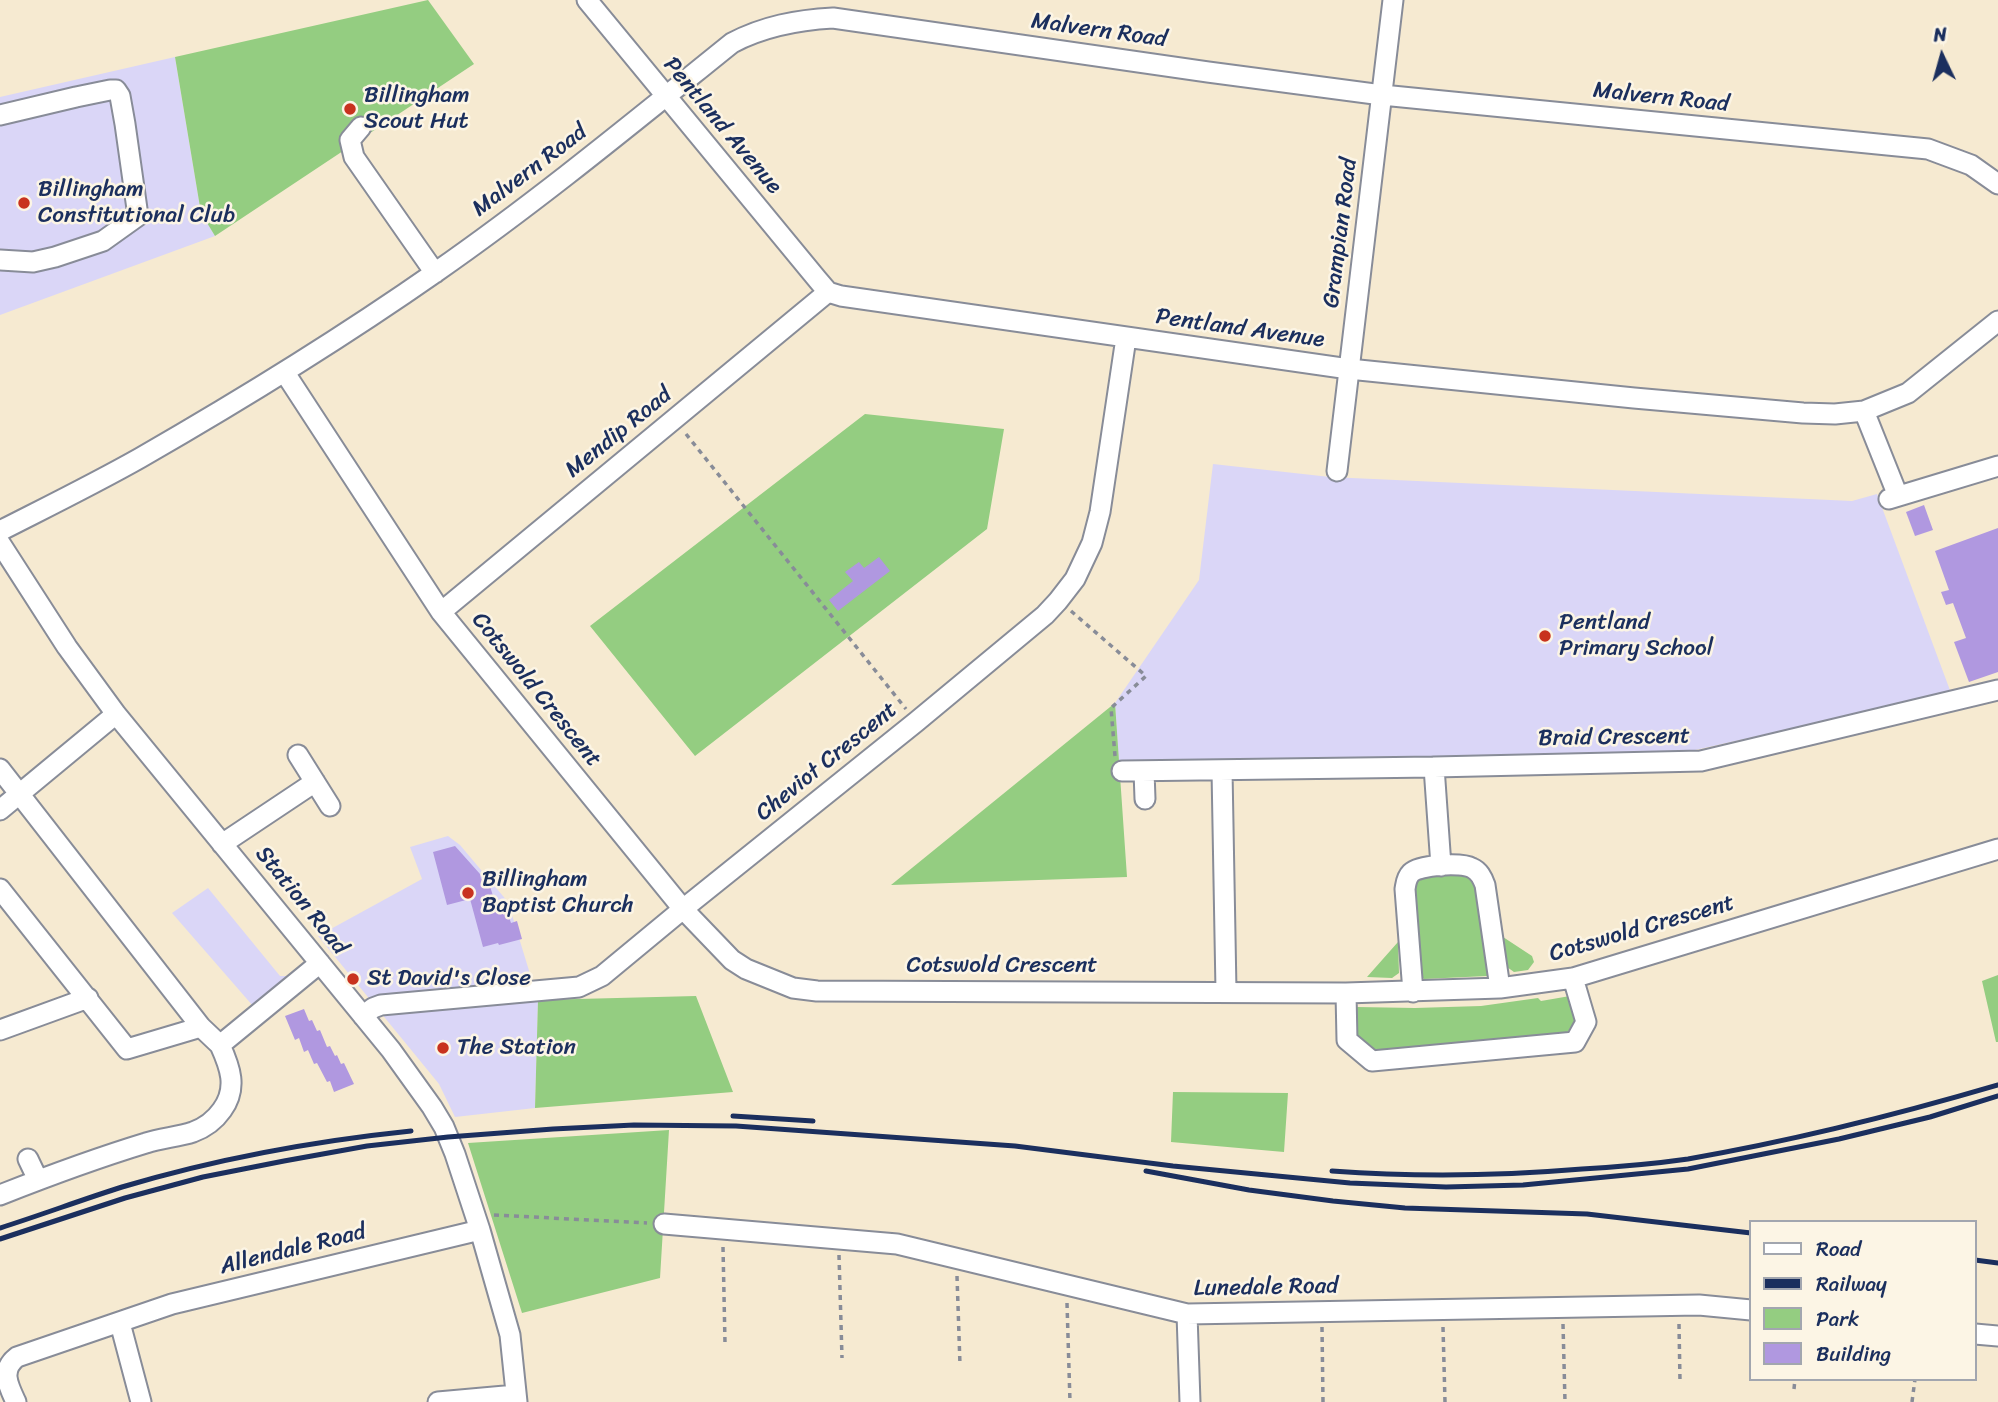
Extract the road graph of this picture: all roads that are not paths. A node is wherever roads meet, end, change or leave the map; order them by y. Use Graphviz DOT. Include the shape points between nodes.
graph roads {
  1 [pos="587,0"];
  2 [pos="1394,0"];
  3 [pos="1382,95"];
  4 [pos="665,96"];
  5 [pos="0,116"];
  6 [pos="361,127"];
  7 [pos="1998,184"];
  8 [pos="0,260"];
  9 [pos="435,273"];
  10 [pos="828,292"];
  11 [pos="1998,321"];
  12 [pos="1126,338"];
  13 [pos="1349,369"];
  14 [pos="285,373"];
  15 [pos="1864,411"];
  16 [pos="1998,466"];
  17 [pos="1337,471"];
  18 [pos="0,531"];
  19 [pos="0,543"];
  20 [pos="441,612"];
  21 [pos="1998,690"];
  22 [pos="116,714"];
  23 [pos="298,755"];
  24 [pos="1434,767"];
  25 [pos="0,769"];
  26 [pos="1222,770"];
  27 [pos="1122,771"];
  28 [pos="1144,771"];
  29 [pos="315,782"];
  30 [pos="19,795"];
  31 [pos="1145,799"];
  32 [pos="330,806"];
  33 [pos="0,810"];
  34 [pos="222,844"];
  35 [pos="1998,849"];
  36 [pos="1441,866"];
  37 [pos="0,889"];
  38 [pos="683,909"];
  39 [pos="320,963"];
  40 [pos="1573,978"];
  41 [pos="1500,988"];
  42 [pos="1226,991"];
  43 [pos="1413,992"];
  44 [pos="1346,993"];
  45 [pos="88,998"];
  46 [pos="363,1016"];
  47 [pos="201,1027"];
  48 [pos="0,1030"];
  49 [pos="220,1045"];
  50 [pos="29,1159"];
  51 [pos="38,1180"];
  52 [pos="3,1194"];
  53 [pos="477,1222"];
  54 [pos="664,1224"];
  55 [pos="1750,1310"];
  56 [pos="1187,1314"];
  57 [pos="120,1323"];
  58 [pos="1977,1334"];
  59 [pos="1998,1336"];
  60 [pos="516,1399"];
  61 [pos="451,1401"];
  62 [pos="16,1402"];
  63 [pos="141,1402"];
  64 [pos="1190,1402"];
  1 -- 4 [label="street, Pentland Avenue"];
  2 -- 3 [label="street, Grampian Road"];
  3 -- 4 [label="street, Malvern Road" via="833,18 750,33"];
  3 -- 7 [label="street, Malvern Road" via="1928,149 1971,165"];
  3 -- 13 [label="street, Grampian Road"];
  4 -- 9 [label="street, Malvern Road" via="536,201"];
  4 -- 10 [label="street, Pentland Avenue"];
  5 -- 8 [label="street" via="116,90 138,216 103,241 55,257 33,262"];
  6 -- 9 [label="street" via="350,139 354,157"];
  9 -- 14 [label="street, Malvern Road"];
  10 -- 12 [label="street, Pentland Avenue"];
  10 -- 20 [label="street, Mendip Road"];
  11 -- 15 [label="street, Pentland Avenue" via="1908,393"];
  12 -- 13 [label="street, Pentland Avenue"];
  12 -- 38 [label="street, Cheviot Crescent" via="1100,512 1092,542 1058,601"];
  13 -- 15 [label="street, Pentland Avenue" via="1803,413"];
  13 -- 17 [label="street, Grampian Road"];
  14 -- 18 [label="street, Malvern Road" via="139,458"];
  14 -- 20 [label="street, Cotswold Crescent"];
  15 -- 16 [label="street" via="1894,498"];
  19 -- 22 [label="street, Station Road"];
  20 -- 38 [label="street, Cotswold Crescent"];
  21 -- 24 [label="street, Braid Crescent" via="1701,761"];
  22 -- 30 [label="street"];
  22 -- 34 [label="street, Station Road"];
  23 -- 29 [label="street"];
  24 -- 26 [label="street, Braid Crescent"];
  24 -- 36 [label="street"];
  25 -- 30 [label="street"];
  26 -- 28 [label="street, Braid Crescent"];
  26 -- 42 [label="street"];
  27 -- 28 [label="street, Braid Crescent"];
  28 -- 31 [label="street"];
  29 -- 32 [label="street"];
  29 -- 34 [label="street"];
  30 -- 33 [label="street"];
  30 -- 47 [label="street"];
  34 -- 39 [label="street, Station Road"];
  35 -- 40 [label="street, Cotswold Crescent"];
  36 -- 41 [label="street" via="1468,866 1481,875"];
  36 -- 43 [label="street" via="1413,871 1406,881"];
  37 -- 45 [label="street"];
  38 -- 42 [label="street, Cotswold Crescent" via="732,960 793,988"];
  38 -- 46 [label="street, Cheviot Crescent" via="602,976 579,987 381,1005"];
  39 -- 46 [label="street, Station Road"];
  39 -- 49 [label="street"];
  40 -- 41 [label="street, Cotswold Crescent"];
  40 -- 44 [label="street" via="1586,1022 1575,1042 1371,1061 1347,1040"];
  41 -- 43 [label="street, Cotswold Crescent"];
  42 -- 44 [label="street, Cotswold Crescent"];
  43 -- 44 [label="street, Cotswold Crescent"];
  45 -- 47 [label="street" via="127,1049"];
  45 -- 48 [label="street"];
  46 -- 53 [label="street, Station Road" via="444,1127"];
  47 -- 49 [label="street"];
  49 -- 51 [label="street" via="232,1080 215,1119 192,1132 148,1142"];
  50 -- 51 [label="street"];
  51 -- 52 [label="street"];
  53 -- 57 [label="street, Allendale Road" via="172,1304"];
  53 -- 60 [label="street, Station Road" via="510,1335"];
  54 -- 56 [label="street, Lunedale Road" via="897,1244"];
  55 -- 56 [label="street, Lunedale Road" via="1699,1305"];
  56 -- 64 [label="street"];
  57 -- 62 [label="street, Allendale Road" via="11,1362 7,1382"];
  57 -- 63 [label="street"];
  58 -- 59 [label="street"];
  60 -- 61 [label="street"];
}
